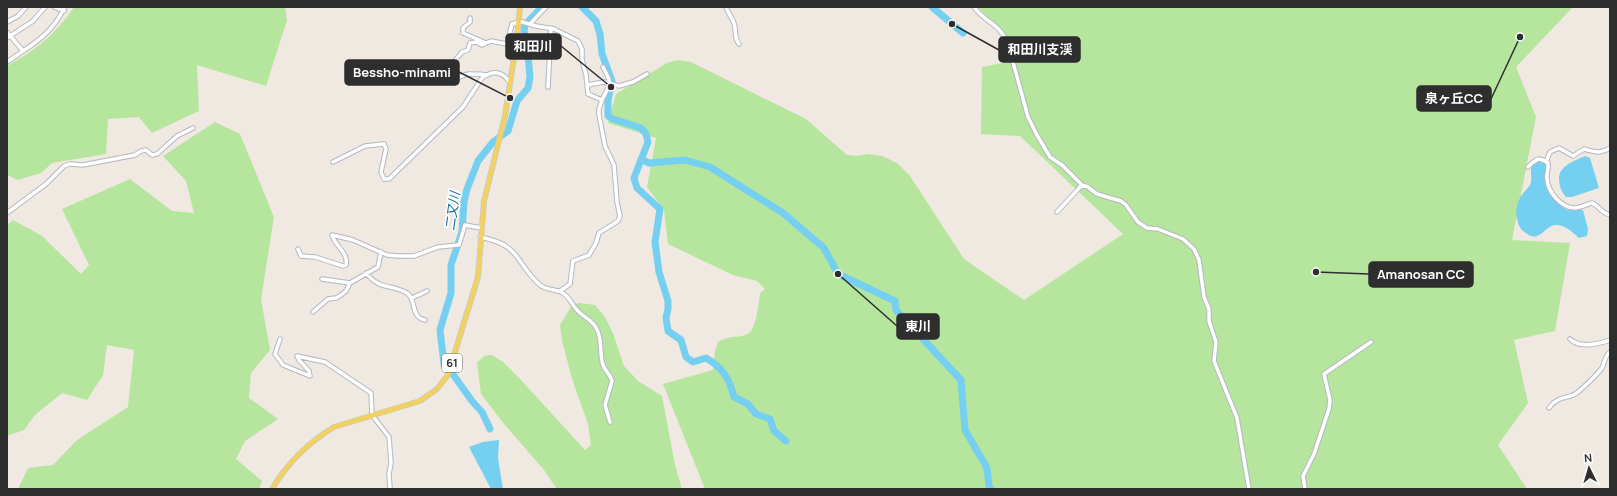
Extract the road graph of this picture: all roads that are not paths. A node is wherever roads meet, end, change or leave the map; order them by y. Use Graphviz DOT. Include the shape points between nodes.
graph roads {
  1 [pos="26,7"];
  2 [pos="44,7"];
  3 [pos="54,7"];
  4 [pos="520,7"];
  5 [pos="546,7"];
  6 [pos="726,7"];
  7 [pos="974,7"];
  8 [pos="65,9"];
  9 [pos="470,18"];
  10 [pos="519,21"];
  11 [pos="7,22"];
  12 [pos="530,24"];
  13 [pos="551,28"];
  14 [pos="7,32"];
  15 [pos="8,37"];
  16 [pos="486,43"];
  17 [pos="739,44"];
  18 [pos="22,51"];
  19 [pos="7,62"];
  20 [pos="454,62"];
  21 [pos="446,67"];
  22 [pos="603,67"];
  23 [pos="647,74"];
  24 [pos="486,75"];
  25 [pos="510,83"];
  26 [pos="609,84"];
  27 [pos="588,85"];
  28 [pos="548,87"];
  29 [pos="602,100"];
  30 [pos="193,128"];
  31 [pos="1610,148"];
  32 [pos="333,162"];
  33 [pos="1546,162"];
  34 [pos="1528,167"];
  35 [pos="1082,185"];
  36 [pos="1057,212"];
  37 [pos="7,213"];
  38 [pos="1610,215"];
  39 [pos="481,228"];
  40 [pos="480,236"];
  41 [pos="298,249"];
  42 [pos="381,252"];
  43 [pos="366,273"];
  44 [pos="322,279"];
  45 [pos="350,283"];
  46 [pos="427,291"];
  47 [pos="560,291"];
  48 [pos="412,298"];
  49 [pos="312,312"];
  50 [pos="425,320"];
  51 [pos="280,339"];
  52 [pos="1570,339"];
  53 [pos="1610,340"];
  54 [pos="1370,342"];
  55 [pos="1610,352"];
  56 [pos="1549,408"];
  57 [pos="372,415"];
  58 [pos="610,422"];
  59 [pos="390,488"];
  60 [pos="272,489"];
  61 [pos="1249,489"];
  62 [pos="1305,489"];
  1 -- 11 [label="street" via="18,16"];
  2 -- 15 [label="street" via="33,21"];
  3 -- 8 [label="street"];
  4 -- 10 [label="main road, 61"];
  5 -- 12 [label="street"];
  6 -- 17 [label="street" via="735,26 735,38"];
  7 -- 35 [label="street" via="1004,34 1028,117 1046,152"];
  8 -- 18 [label="street" via="42,39"];
  9 -- 16 [label="street" via="462,33"];
  10 -- 12 [label="street"];
  10 -- 16 [label="street" via="512,24 507,44 491,41"];
  10 -- 25 [label="main road, 61"];
  12 -- 13 [label="street"];
  13 -- 27 [label="street" via="574,38 581,45"];
  13 -- 28 [label="street"];
  14 -- 15 [label="street"];
  15 -- 18 [label="street"];
  16 -- 20 [label="street" via="470,43 468,50 462,52"];
  18 -- 19 [label="street"];
  21 -- 24 [label="street" via="456,78 468,74"];
  22 -- 26 [label="street"];
  23 -- 26 [label="street" via="633,82 618,86"];
  24 -- 25 [label="street" via="499,72"];
  24 -- 32 [label="street" via="463,107 389,179 384,179 381,172 386,149 384,144 365,146"];
  25 -- 39 [label="main road, 61" via="484,201"];
  26 -- 27 [label="street" via="601,82"];
  26 -- 29 [label="street"];
  27 -- 29 [label="street" via="588,94"];
  29 -- 47 [label="street" via="599,115 605,146 614,166 620,216 618,221 599,233 589,255 573,261 570,284"];
  30 -- 37 [label="street" via="177,136 157,154 152,155 146,150 135,155 64,166 46,184"];
  31 -- 33 [label="street" via="1596,153 1584,149 1573,156 1559,148 1550,152"];
  33 -- 34 [label="street" via="1538,159"];
  33 -- 38 [label="street" via="1549,167 1548,183 1562,205 1582,208 1592,203 1602,213"];
  35 -- 36 [label="street"];
  35 -- 61 [label="street" via="1097,194 1121,201 1138,222 1147,228 1158,229 1183,239 1194,249 1199,260 1204,297 1216,342 1214,361 1237,418"];
  39 -- 40 [label="main road, 61"];
  39 -- 42 [label="street" via="465,225 459,245 438,247 414,256"];
  40 -- 47 [label="street" via="505,244 541,286"];
  40 -- 57 [label="main road, 61" via="478,277 448,375 437,389 420,401"];
  41 -- 42 [label="street" via="301,256 315,257 343,266 347,262 346,258 332,235 353,240"];
  42 -- 43 [label="street" via="378,267"];
  43 -- 45 [label="street"];
  43 -- 48 [label="street" via="378,285 393,287"];
  44 -- 45 [label="street"];
  45 -- 49 [label="street" via="341,295 328,299"];
  46 -- 48 [label="street"];
  47 -- 58 [label="street" via="598,331 602,364 612,381 605,405"];
  48 -- 50 [label="street" via="415,313"];
  51 -- 57 [label="street" via="275,354 283,365 310,376 297,356 325,362 371,393"];
  52 -- 53 [label="street" via="1578,344 1597,344"];
  54 -- 62 [label="street" via="1324,374 1330,400 1329,409 1314,454 1303,476"];
  55 -- 56 [label="street" via="1599,372 1574,396 1562,398"];
  57 -- 59 [label="street" via="389,437"];
  57 -- 60 [label="main road, 61" via="334,427 316,438 281,474"];
}
